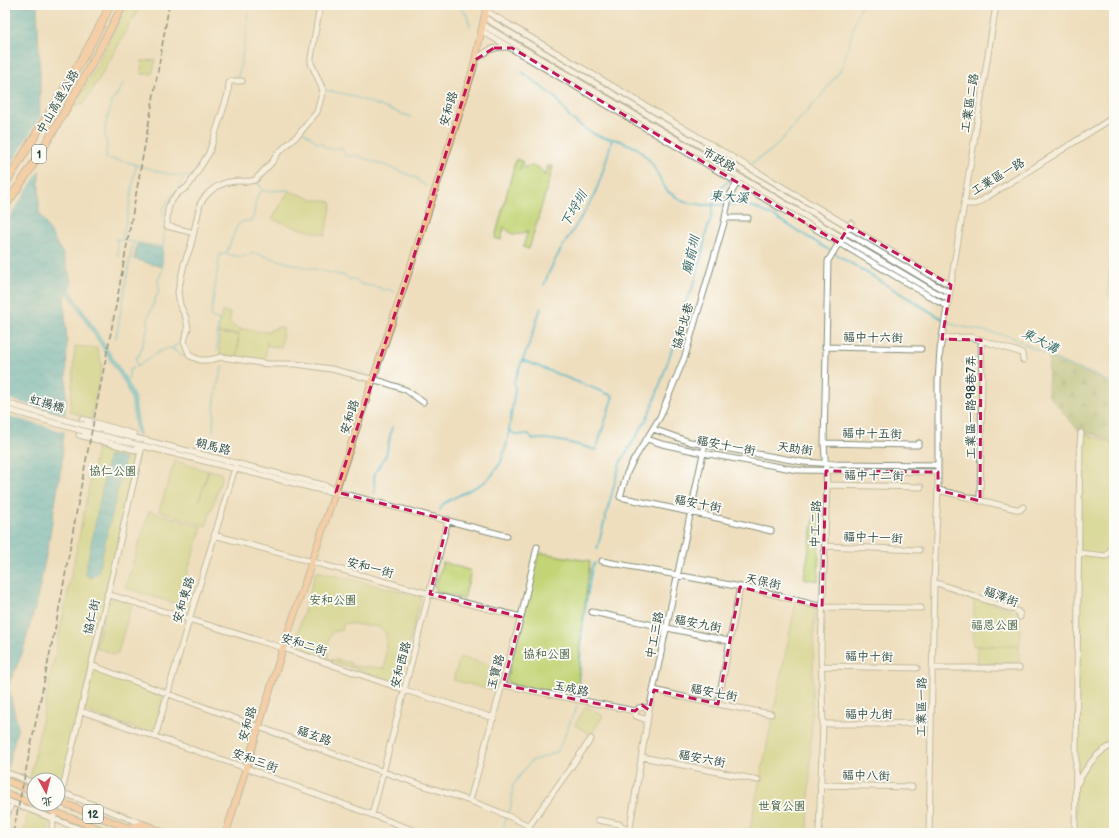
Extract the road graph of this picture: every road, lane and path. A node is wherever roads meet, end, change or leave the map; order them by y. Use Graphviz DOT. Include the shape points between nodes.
graph roads {
  1 [pos="110,5"];
  2 [pos="123,5"];
  3 [pos="320,5"];
  4 [pos="996,5"];
  5 [pos="487,8"];
  6 [pos="485,18"];
  7 [pos="482,28"];
  8 [pos="512,48"];
  9 [pos="475,60"];
  10 [pos="242,81"];
  11 [pos="1114,117"];
  12 [pos="751,161"];
  13 [pos="748,166"];
  14 [pos="744,172"];
  15 [pos="740,177"];
  16 [pos="737,182"];
  17 [pos="5,184"];
  18 [pos="964,204"];
  19 [pos="5,206"];
  20 [pos="725,216"];
  21 [pos="748,218"];
  22 [pos="850,224"];
  23 [pos="194,232"];
  24 [pos="846,232"];
  25 [pos="842,237"];
  26 [pos="839,243"];
  27 [pos="951,285"];
  28 [pos="950,292"];
  29 [pos="949,299"];
  30 [pos="948,306"];
  31 [pos="943,336"];
  32 [pos="981,340"];
  33 [pos="825,347"];
  34 [pos="921,349"];
  35 [pos="1023,360"];
  36 [pos="373,380"];
  37 [pos="423,402"];
  38 [pos="5,403"];
  39 [pos="5,409"];
  40 [pos="84,428"];
  41 [pos="653,429"];
  42 [pos="1082,433"];
  43 [pos="133,437"];
  44 [pos="647,439"];
  45 [pos="824,443"];
  46 [pos="919,443"];
  47 [pos="705,444"];
  48 [pos="142,446"];
  49 [pos="703,453"];
  50 [pos="825,462"];
  51 [pos="938,465"];
  52 [pos="235,468"];
  53 [pos="826,471"];
  54 [pos="938,472"];
  55 [pos="827,486"];
  56 [pos="921,487"];
  57 [pos="938,490"];
  58 [pos="336,492"];
  59 [pos="620,497"];
  60 [pos="980,501"];
  61 [pos="1023,507"];
  62 [pos="690,513"];
  63 [pos="448,520"];
  64 [pos="771,531"];
  65 [pos="214,536"];
  66 [pos="507,536"];
  67 [pos="1114,538"];
  68 [pos="825,546"];
  69 [pos="537,547"];
  70 [pos="919,550"];
  71 [pos="1079,553"];
  72 [pos="602,561"];
  73 [pos="312,563"];
  74 [pos="677,575"];
  75 [pos="934,582"];
  76 [pos="740,587"];
  77 [pos="107,594"];
  78 [pos="430,594"];
  79 [pos="822,607"];
  80 [pos="921,608"];
  81 [pos="592,612"];
  82 [pos="521,617"];
  83 [pos="1020,617"];
  84 [pos="189,620"];
  85 [pos="666,628"];
  86 [pos="729,641"];
  87 [pos="283,648"];
  88 [pos="91,665"];
  89 [pos="822,666"];
  90 [pos="916,668"];
  91 [pos="933,668"];
  92 [pos="1018,668"];
  93 [pos="503,685"];
  94 [pos="405,690"];
  95 [pos="654,690"];
  96 [pos="167,694"];
  97 [pos="718,704"];
  98 [pos="649,710"];
  99 [pos="80,711"];
  100 [pos="635,711"];
  101 [pos="771,714"];
  102 [pos="494,718"];
  103 [pos="647,718"];
  104 [pos="914,723"];
  105 [pos="823,724"];
  106 [pos="259,726"];
  107 [pos="155,737"];
  108 [pos="591,739"];
  109 [pos="1114,745"];
  110 [pos="642,757"];
  111 [pos="246,768"];
  112 [pos="5,772"];
  113 [pos="65,772"];
  114 [pos="384,772"];
  115 [pos="5,780"];
  116 [pos="26,780"];
  117 [pos="758,780"];
  118 [pos="820,785"];
  119 [pos="1076,785"];
  120 [pos="912,786"];
  121 [pos="26,789"];
  122 [pos="5,793"];
  123 [pos="66,794"];
  124 [pos="5,800"];
  125 [pos="470,800"];
  126 [pos="26,801"];
  127 [pos="12,803"];
  128 [pos="66,804"];
  129 [pos="55,812"];
  130 [pos="372,815"];
  131 [pos="5,819"];
  132 [pos="54,819"];
  133 [pos="598,820"];
  134 [pos="143,824"];
  135 [pos="529,826"];
  136 [pos="128,828"];
  137 [pos="629,832"];
  138 [pos="51,833"];
  139 [pos="90,833"];
  140 [pos="110,833"];
  141 [pos="141,833"];
  142 [pos="164,833"];
  143 [pos="226,833"];
  144 [pos="420,833"];
  145 [pos="524,833"];
  146 [pos="640,833"];
  147 [pos="819,833"];
  148 [pos="929,833"];
  149 [pos="1075,833"];
  1 -- 17 [label="highway, 中山高速公路 / 1" via="78,68"];
  2 -- 19 [label="highway, 中山高速公路 / 1" via="71,101"];
  3 -- 23 [label="street" via="311,58 323,90 317,112 255,180 223,183 209,192 200,204"];
  4 -- 18 [label="street, 工業區二路"];
  5 -- 6 [label="main road, 安和路"];
  5 -- 13 [label="street, 市政路"];
  6 -- 7 [label="main road, 安和路"];
  6 -- 14 [label="street, 市政路"];
  7 -- 8 [label="street, 市政路"];
  7 -- 9 [label="main road, 安和路"];
  7 -- 15 [label="street, 市政路"];
  8 -- 9 [label="street" via="499,46"];
  8 -- 16 [label="street, 市政路"];
  9 -- 36 [label="main road, 安和路"];
  10 -- 23 [label="street" via="229,83 228,94 209,153 189,185 178,193 167,208 167,226"];
  11 -- 18 [label="street, 工業區一路" via="976,204"];
  12 -- 13 [label="street"];
  13 -- 14 [label="street"];
  13 -- 22 [label="street, 市政路"];
  14 -- 15 [label="street"];
  14 -- 24 [label="street, 市政路"];
  15 -- 16 [label="street"];
  15 -- 25 [label="street, 市政路"];
  16 -- 20 [label="street, 協和北巷" via="728,199"];
  16 -- 26 [label="street, 市政路"];
  18 -- 27 [label="street, 工業區一路"];
  20 -- 21 [label="street"];
  20 -- 41 [label="street, 協和北巷" via="685,356"];
  22 -- 24 [label="street, 中工二路"];
  22 -- 27 [label="street, 市政路"];
  23 -- 36 [label="street" via="178,292 188,329 184,341 192,358 209,360 222,357 268,364 296,364 331,369"];
  24 -- 25 [label="street, 中工二路"];
  24 -- 28 [label="street, 市政路"];
  25 -- 26 [label="street, 中工二路"];
  25 -- 29 [label="street, 市政路"];
  26 -- 30 [label="street, 市政路"];
  26 -- 33 [label="street, 中工二路" via="828,261"];
  27 -- 28 [label="street, 工業區一路"];
  28 -- 29 [label="street, 工業區一路"];
  29 -- 30 [label="street, 工業區一路"];
  30 -- 31 [label="street, 工業區一路"];
  31 -- 32 [label="street"];
  31 -- 51 [label="street, 工業區一路" via="938,382"];
  32 -- 35 [label="street, 工業區一路98巷7弄" via="1022,353"];
  32 -- 60 [label="street, 工業區一路98巷7弄"];
  33 -- 34 [label="street, 福中十六街"];
  33 -- 45 [label="street, 中工二路"];
  36 -- 37 [label="street" via="406,390"];
  36 -- 58 [label="main road, 安和路"];
  38 -- 40 [label="street, 虹揚橋, bridge"];
  39 -- 40 [label="street, 虹揚橋, bridge"];
  40 -- 43 [label="street, 朝馬路"];
  40 -- 48 [label="street, 朝馬路"];
  41 -- 44 [label="street, 協和北巷"];
  41 -- 47 [label="street, 天助街" via="690,442"];
  42 -- 71 [label="street"];
  43 -- 48 [label="street" via="134,434 82,419 79,435 135,450"];
  43 -- 58 [label="street, 朝馬路" via="327,486"];
  44 -- 49 [label="street, 福安十一街"];
  44 -- 59 [label="street, 協和北巷" via="627,473"];
  45 -- 46 [label="street, 福中十五街"];
  45 -- 50 [label="street, 中工二路"];
  47 -- 49 [label="street, 中工三路"];
  47 -- 50 [label="street, 天助街" via="803,462"];
  48 -- 52 [label="street, 朝馬路"];
  48 -- 77 [label="street, 協仁街"];
  49 -- 53 [label="street, 福安十一街" via="797,470"];
  49 -- 62 [label="street, 中工三路"];
  50 -- 51 [label="street, 天助街"];
  50 -- 53 [label="street, 中工二路"];
  51 -- 54 [label="street, 工業區一路"];
  52 -- 58 [label="street, 朝馬路"];
  52 -- 65 [label="street, 安和東路"];
  53 -- 54 [label="street"];
  53 -- 55 [label="street, 中工二路"];
  54 -- 57 [label="street, 工業區一路"];
  55 -- 56 [label="street, 福中十二街"];
  55 -- 68 [label="street, 中工二路"];
  57 -- 60 [label="street"];
  57 -- 75 [label="street, 工業區一路"];
  58 -- 63 [label="street, 朝馬路"];
  58 -- 73 [label="main road, 安和路"];
  59 -- 62 [label="street, 福安十街"];
  60 -- 61 [label="street" via="1020,510"];
  62 -- 64 [label="street, 福安十街"];
  62 -- 74 [label="street, 中工三路"];
  63 -- 66 [label="street, 朝馬路"];
  63 -- 78 [label="street, 安和西路"];
  65 -- 73 [label="street, 安和一街"];
  65 -- 84 [label="street, 安和東路"];
  67 -- 71 [label="street" via="1107,555"];
  68 -- 70 [label="street, 福中十一街"];
  68 -- 79 [label="street, 中工二路"];
  69 -- 82 [label="street, 玉寶路"];
  71 -- 119 [label="street"];
  72 -- 74 [label="street, 天保街"];
  73 -- 78 [label="street, 安和一街"];
  73 -- 87 [label="main road, 安和路"];
  74 -- 76 [label="street, 天保街"];
  74 -- 85 [label="street, 中工三路"];
  75 -- 83 [label="street, 福澤街" via="1017,611"];
  75 -- 91 [label="street, 工業區一路"];
  76 -- 79 [label="street, 天保街"];
  76 -- 86 [label="street"];
  77 -- 84 [label="street, 安和二街"];
  77 -- 88 [label="street, 協仁街"];
  78 -- 82 [label="street, 安和一街"];
  78 -- 94 [label="street, 安和西路"];
  79 -- 80 [label="street, 天保街"];
  79 -- 89 [label="street, 中工二路"];
  81 -- 85 [label="street, 福安九街"];
  82 -- 93 [label="street, 玉寶路"];
  84 -- 87 [label="street, 安和二街"];
  84 -- 96 [label="street, 安和東路"];
  85 -- 86 [label="street, 福安九街"];
  85 -- 95 [label="street, 中工三路"];
  86 -- 97 [label="street"];
  87 -- 94 [label="street, 安和二街"];
  87 -- 106 [label="main road, 安和路"];
  88 -- 96 [label="street, 福玄路"];
  88 -- 99 [label="street, 協仁街"];
  89 -- 90 [label="street, 福中十街"];
  89 -- 105 [label="street, 中工二路"];
  91 -- 92 [label="street"];
  91 -- 148 [label="street, 工業區一路"];
  93 -- 100 [label="street, 玉成路"];
  93 -- 102 [label="street, 玉寶路"];
  94 -- 102 [label="street, 安和二街"];
  94 -- 114 [label="street, 安和西路"];
  95 -- 97 [label="street, 福安七街"];
  95 -- 98 [label="street, 中工三路"];
  96 -- 106 [label="street, 福玄路"];
  96 -- 107 [label="street, 安和東路"];
  97 -- 101 [label="street, 福安七街"];
  98 -- 100 [label="street, 玉成路" via="644,707"];
  98 -- 103 [label="street, 中工三路"];
  99 -- 107 [label="street, 安和三街"];
  99 -- 113 [label="street, 協仁街"];
  100 -- 103 [label="street, 玉成路" via="636,716"];
  102 -- 125 [label="street, 玉寶路"];
  103 -- 110 [label="street, 中工三路"];
  104 -- 105 [label="street, 福中九街"];
  105 -- 118 [label="street, 中工二路"];
  106 -- 111 [label="main road, 安和路"];
  106 -- 114 [label="street, 福玄路"];
  107 -- 111 [label="street, 安和三街"];
  108 -- 135 [label="street"];
  109 -- 119 [label="street" via="1101,752 1087,765"];
  110 -- 117 [label="street, 福安六街"];
  110 -- 137 [label="street, 中工三路"];
  111 -- 130 [label="street, 安和三街"];
  111 -- 143 [label="main road, 安和路"];
  112 -- 116 [label="street"];
  114 -- 125 [label="street, 福玄路"];
  114 -- 130 [label="street, 安和西路"];
  115 -- 121 [label="main road"];
  118 -- 120 [label="street, 福中八街"];
  118 -- 147 [label="street, 中工二路"];
  119 -- 149 [label="street"];
  122 -- 126 [label="main road, 12"];
  123 -- 134 [label="street"];
  124 -- 127 [label="street"];
  125 -- 135 [label="street, 福玄路"];
  127 -- 131 [label="street"];
  127 -- 132 [label="street"];
  128 -- 136 [label="main road, 12"];
  129 -- 132 [label="street"];
  129 -- 140 [label="main road, 12"];
  130 -- 144 [label="street, 安和三街"];
  132 -- 138 [label="street"];
  132 -- 139 [label="street"];
  133 -- 137 [label="street" via="619,824"];
  134 -- 136 [label="main road"];
  134 -- 142 [label="main road"];
  135 -- 145 [label="street"];
  136 -- 141 [label="main road, 12"];
  137 -- 146 [label="street"];
}
